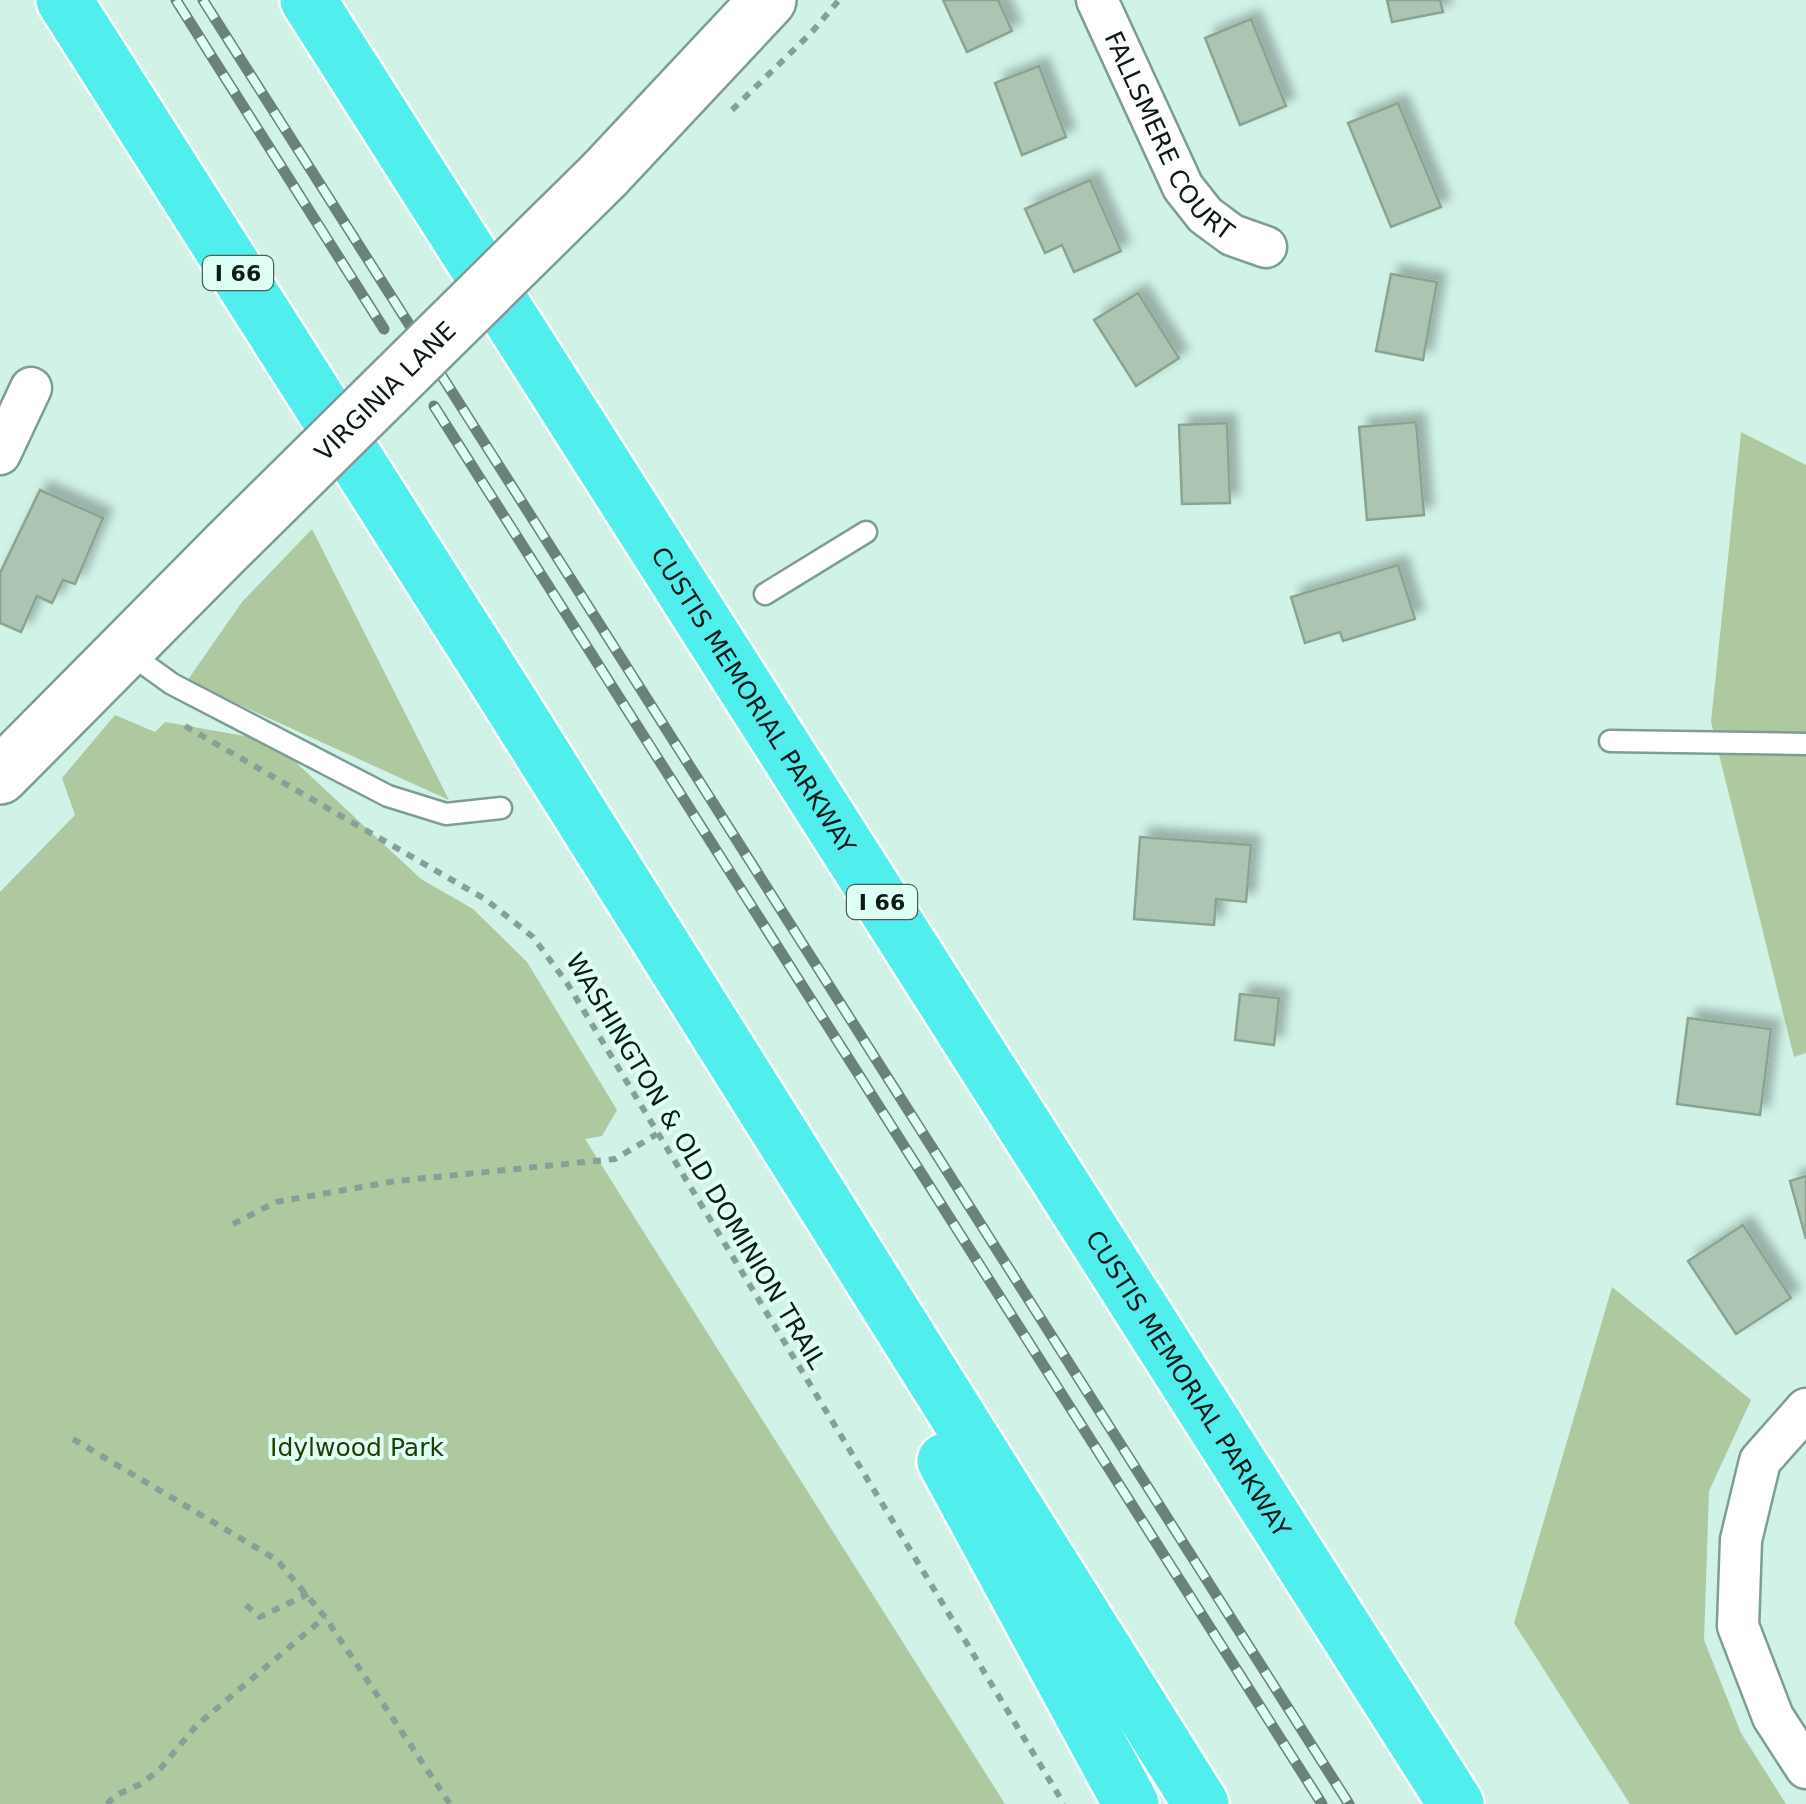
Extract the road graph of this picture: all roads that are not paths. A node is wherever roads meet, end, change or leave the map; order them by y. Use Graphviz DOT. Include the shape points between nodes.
graph roads {
  1 [pos="64,0"];
  2 [pos="308,0"];
  3 [pos="768,0"];
  4 [pos="1096,0"];
  5 [pos="1266,247"];
  6 [pos="31,388"];
  7 [pos="0,454"];
  8 [pos="866,532"];
  9 [pos="765,594"];
  10 [pos="126,651"];
  11 [pos="1610,740"];
  12 [pos="1806,744"];
  13 [pos="5,761"];
  14 [pos="502,808"];
  15 [pos="642,916"];
  16 [pos="1806,1409"];
  17 [pos="1806,1768"];
  18 [pos="1130,1804"];
  19 [pos="1201,1804"];
  20 [pos="1238,1804"];
  21 [pos="1456,1804"];
  1 -- 15 [label="highway, I 66"];
  2 -- 21 [label="highway, CUSTIS MEMORIAL PARKWAY / I 66"];
  3 -- 10 [label="street, VIRGINIA LANE, bridge" via="604,175"];
  4 -- 5 [label="street, FALLSMERE COURT" via="1182,187 1205,216"];
  6 -- 7 [label="street"];
  8 -- 9 [label="lane"];
  10 -- 13 [label="street, VIRGINIA LANE"];
  10 -- 14 [label="lane" via="172,684 388,796 446,814"];
  11 -- 12 [label="lane"];
  15 -- 18 [label="highway"];
  15 -- 19 [label="highway, I 66"];
  15 -- 20 [label="highway" via="1060,1519"];
  16 -- 17 [label="street" via="1760,1461 1741,1540 1738,1626 1773,1717"];
}
